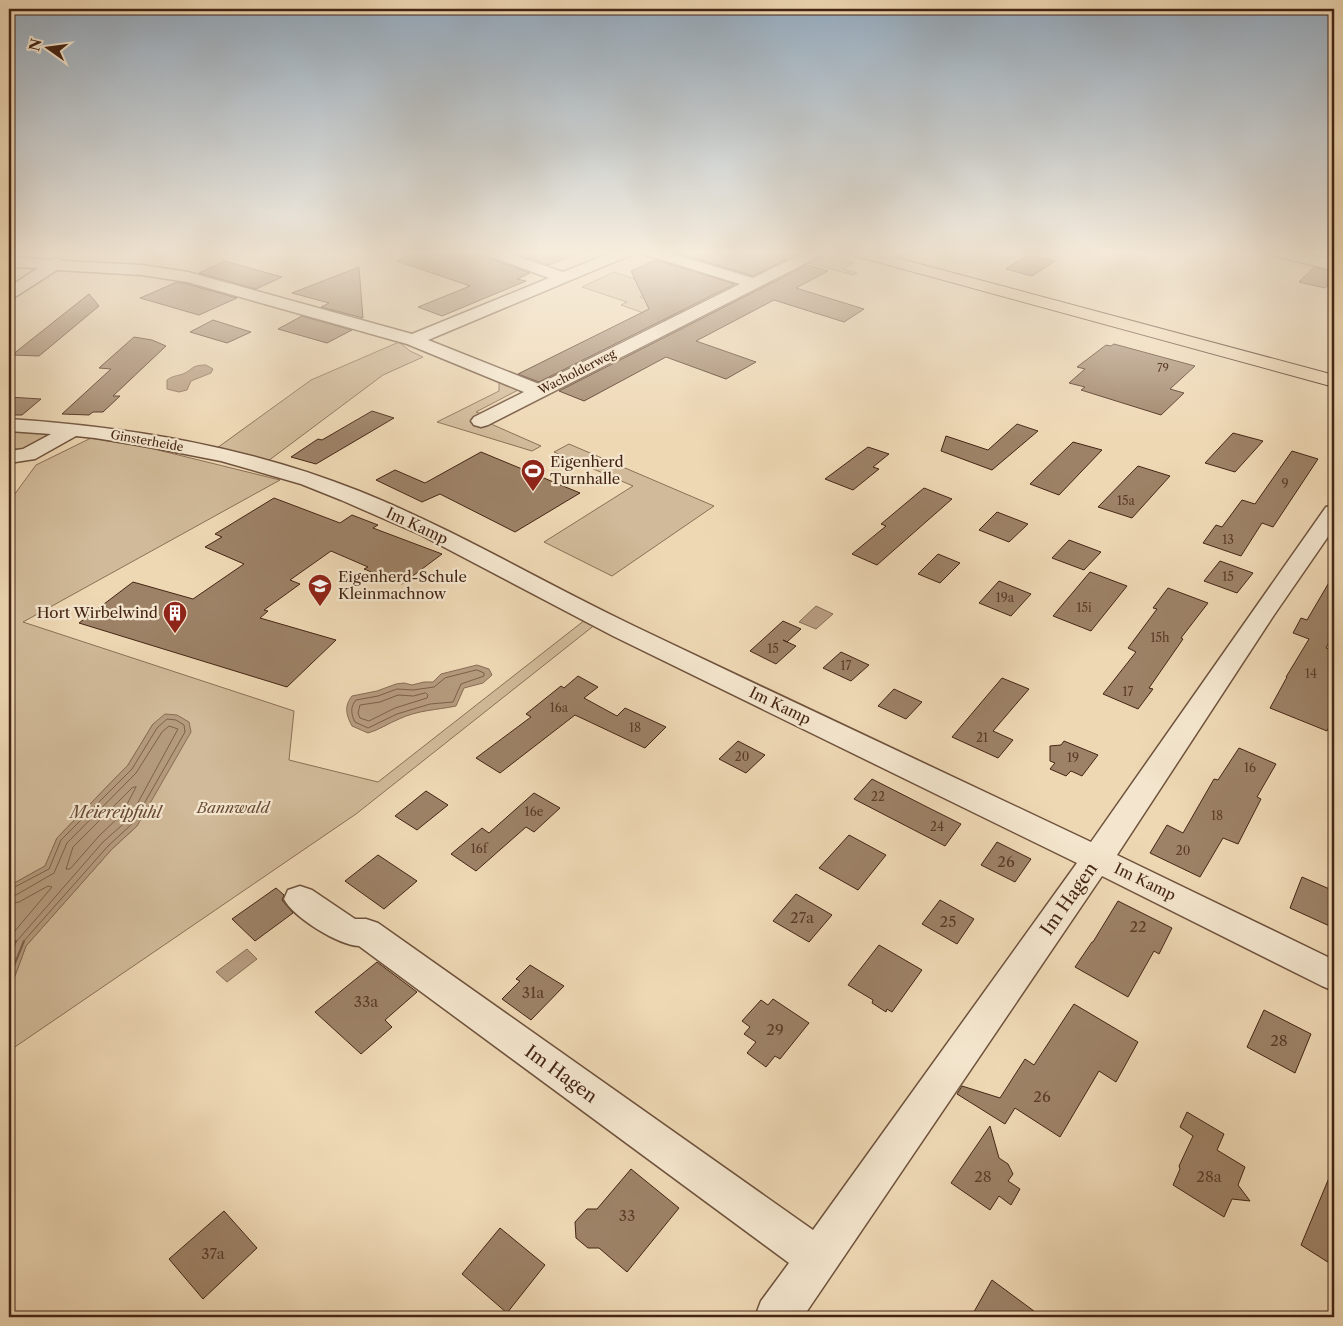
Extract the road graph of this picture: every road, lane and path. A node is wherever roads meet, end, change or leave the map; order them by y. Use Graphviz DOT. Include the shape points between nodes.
graph roads {
  1 [pos="317,313"];
  2 [pos="480,313"];
  3 [pos="694,313"];
  4 [pos="1095,313"];
  5 [pos="414,340"];
  6 [pos="1334,381"];
  7 [pos="539,392"];
  8 [pos="481,420"];
  9 [pos="9,425"];
  10 [pos="75,429"];
  11 [pos="218,454"];
  12 [pos="9,457"];
  13 [pos="1334,512"];
  14 [pos="1098,859"];
  15 [pos="300,899"];
  16 [pos="1334,976"];
  17 [pos="817,1258"];
  18 [pos="777,1317"];
  1 -- 5 [label="street"];
  2 -- 5 [label="street"];
  3 -- 7 [label="street, Wacholderweg"];
  4 -- 6 [label="main road"];
  5 -- 7 [label="street"];
  7 -- 8 [label="street, Wacholderweg"];
  9 -- 10 [label="street, Ginsterheide"];
  10 -- 11 [label="street, Ginsterheide"];
  10 -- 12 [label="street" via="28,455"];
  11 -- 14 [label="street, Im Kamp" via="351,496 414,524 610,625"];
  13 -- 14 [label="street, Im Hagen"];
  14 -- 16 [label="street, Im Kamp"];
  14 -- 17 [label="street, Im Hagen"];
  15 -- 17 [label="street, Im Hagen" via="349,932 366,933"];
  17 -- 18 [label="street, Im Hagen"];
}
